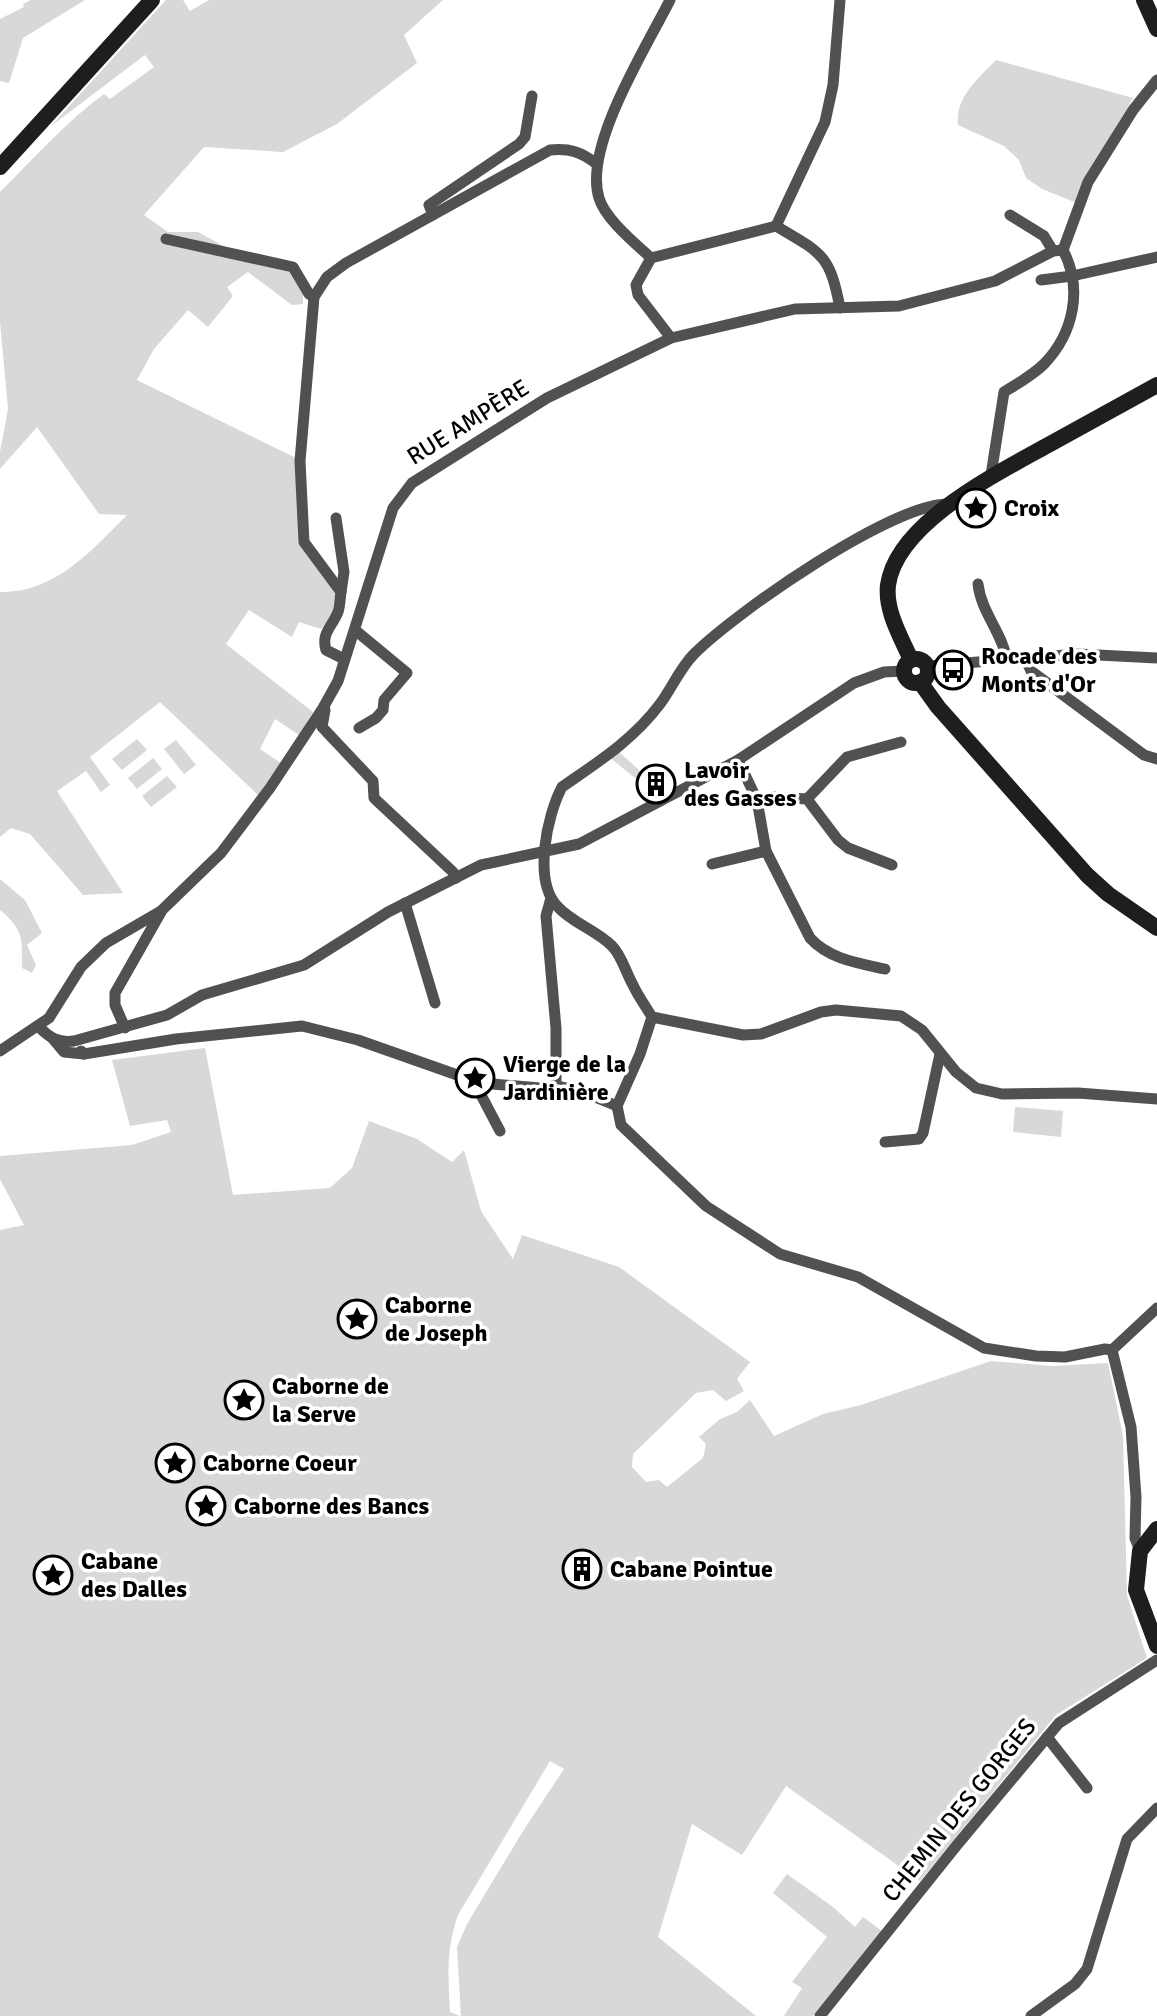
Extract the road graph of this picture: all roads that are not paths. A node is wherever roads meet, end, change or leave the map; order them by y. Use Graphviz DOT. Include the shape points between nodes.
graph roads {
  1 [pos="152,0"];
  2 [pos="670,0"];
  3 [pos="840,0"];
  4 [pos="1144,0"];
  5 [pos="1157,29"];
  6 [pos="1157,80"];
  7 [pos="532,96"];
  8 [pos="597,164"];
  9 [pos="0,167"];
  10 [pos="433,215"];
  11 [pos="1010,215"];
  12 [pos="776,226"];
  13 [pos="166,239"];
  14 [pos="1058,250"];
  15 [pos="1157,257"];
  16 [pos="651,258"];
  17 [pos="1072,276"];
  18 [pos="1041,280"];
  19 [pos="314,297"];
  20 [pos="840,308"];
  21 [pos="671,338"];
  22 [pos="1157,385"];
  23 [pos="991,475"];
  24 [pos="950,504"];
  25 [pos="336,518"];
  26 [pos="978,584"];
  27 [pos="341,592"];
  28 [pos="355,630"];
  29 [pos="1025,658"];
  30 [pos="1157,658"];
  31 [pos="344,659"];
  32 [pos="1007,660"];
  33 [pos="908,665"];
  34 [pos="928,666"];
  35 [pos="920,682"];
  36 [pos="323,708"];
  37 [pos="359,728"];
  38 [pos="901,742"];
  39 [pos="1157,759"];
  40 [pos="738,760"];
  41 [pos="807,799"];
  42 [pos="757,800"];
  43 [pos="766,851"];
  44 [pos="545,852"];
  45 [pos="712,864"];
  46 [pos="892,865"];
  47 [pos="456,878"];
  48 [pos="551,898"];
  49 [pos="405,903"];
  50 [pos="161,911"];
  51 [pos="1157,928"];
  52 [pos="885,969"];
  53 [pos="435,1003"];
  54 [pos="652,1017"];
  55 [pos="39,1027"];
  56 [pos="125,1028"];
  57 [pos="53,1039"];
  58 [pos="74,1041"];
  59 [pos="0,1051"];
  60 [pos="84,1054"];
  61 [pos="940,1054"];
  62 [pos="480,1083"];
  63 [pos="556,1086"];
  64 [pos="1157,1099"];
  65 [pos="617,1106"];
  66 [pos="500,1131"];
  67 [pos="885,1142"];
  68 [pos="1157,1308"];
  69 [pos="1112,1350"];
  70 [pos="1157,1529"];
  71 [pos="1140,1551"];
  72 [pos="1157,1646"];
  73 [pos="1157,1660"];
  74 [pos="1047,1737"];
  75 [pos="1087,1788"];
  76 [pos="1157,1808"];
  77 [pos="820,2016"];
  78 [pos="1031,2016"];
  1 -- 9 [label="street"];
  2 -- 8 [label="street" via="603,134"];
  3 -- 12 [label="street" via="825,122"];
  4 -- 5 [label="street"];
  6 -- 14 [label="street" via="1088,182"];
  7 -- 10 [label="street" via="525,137 429,205"];
  8 -- 10 [label="street" via="583,153 550,150"];
  8 -- 16 [label="street" via="599,199"];
  10 -- 19 [label="street" via="346,263 327,277"];
  11 -- 14 [label="street"];
  12 -- 16 [label="street"];
  12 -- 20 [label="street" via="824,258 834,274"];
  13 -- 19 [label="street" via="293,267"];
  14 -- 17 [label="street"];
  14 -- 20 [label="street, RUE AMPÈRE" via="995,281 899,306"];
  15 -- 17 [label="street"];
  16 -- 21 [label="street" via="636,285 638,295"];
  17 -- 18 [label="street"];
  17 -- 23 [label="street" via="1074,300 1065,338 1043,366 1004,392 1000,401"];
  19 -- 27 [label="street" via="300,461 304,542"];
  20 -- 21 [label="street, RUE AMPÈRE" via="795,309"];
  21 -- 28 [label="street, RUE AMPÈRE" via="547,398 412,483 393,508"];
  22 -- 23 [label="street"];
  23 -- 24 [label="street"];
  24 -- 33 [label="street" via="891,568 888,604"];
  24 -- 44 [label="street" via="934,503 845,544 760,601 696,653 627,742 562,787"];
  25 -- 27 [label="street" via="344,572"];
  26 -- 32 [label="street" via="980,602"];
  27 -- 31 [label="street" via="323,642 326,650"];
  28 -- 31 [label="street, RUE AMPÈRE"];
  28 -- 37 [label="street" via="407,673 384,700 383,710"];
  29 -- 30 [label="street"];
  29 -- 32 [label="street"];
  29 -- 39 [label="street" via="1031,671 1144,755"];
  31 -- 36 [label="street, RUE AMPÈRE"];
  32 -- 34 [label="street"];
  33 -- 34 [label="street" via="919,659"];
  33 -- 35 [label="street" via="909,681"];
  33 -- 40 [label="street" via="854,683"];
  34 -- 35 [label="street"];
  35 -- 51 [label="street" via="1087,875"];
  36 -- 47 [label="street" via="322,727 373,781 374,798"];
  36 -- 50 [label="street, RUE AMPÈRE" via="221,853"];
  38 -- 41 [label="street" via="847,757"];
  40 -- 42 [label="street"];
  40 -- 44 [label="street" via="579,844"];
  41 -- 42 [label="street"];
  41 -- 46 [label="street" via="848,848"];
  42 -- 43 [label="street"];
  43 -- 45 [label="street"];
  43 -- 52 [label="street" via="818,946 846,960"];
  44 -- 47 [label="street" via="500,860"];
  44 -- 48 [label="street" via="543,870"];
  47 -- 49 [label="street"];
  48 -- 54 [label="street" via="615,949"];
  48 -- 63 [label="street" via="546,916"];
  49 -- 53 [label="street"];
  49 -- 56 [label="street" via="304,965 202,995 167,1015"];
  50 -- 55 [label="street, RUE AMPÈRE" via="106,943 81,967"];
  50 -- 56 [label="street" via="115,993"];
  54 -- 61 [label="street" via="743,1035 836,1010 901,1016 922,1030"];
  54 -- 65 [label="street"];
  55 -- 57 [label="street"];
  55 -- 59 [label="street"];
  56 -- 58 [label="street"];
  57 -- 58 [label="street"];
  57 -- 60 [label="street" via="64,1052"];
  58 -- 60 [label="street"];
  60 -- 62 [label="street" via="302,1026"];
  61 -- 64 [label="street" via="976,1088 1002,1094"];
  61 -- 67 [label="street" via="923,1133 919,1139"];
  62 -- 63 [label="street"];
  62 -- 66 [label="street"];
  63 -- 65 [label="street"];
  65 -- 69 [label="street" via="621,1125 706,1206 780,1254 858,1277 984,1348 1065,1357"];
  68 -- 69 [label="street"];
  69 -- 71 [label="street" via="1131,1427 1135,1538"];
  70 -- 71 [label="street"];
  71 -- 72 [label="street" via="1136,1590"];
  73 -- 74 [label="street, CHEMIN DES GORGES" via="1070,1714"];
  74 -- 75 [label="street"];
  74 -- 77 [label="street, CHEMIN DES GORGES"];
  76 -- 78 [label="street" via="1127,1839 1087,1969"];
}
